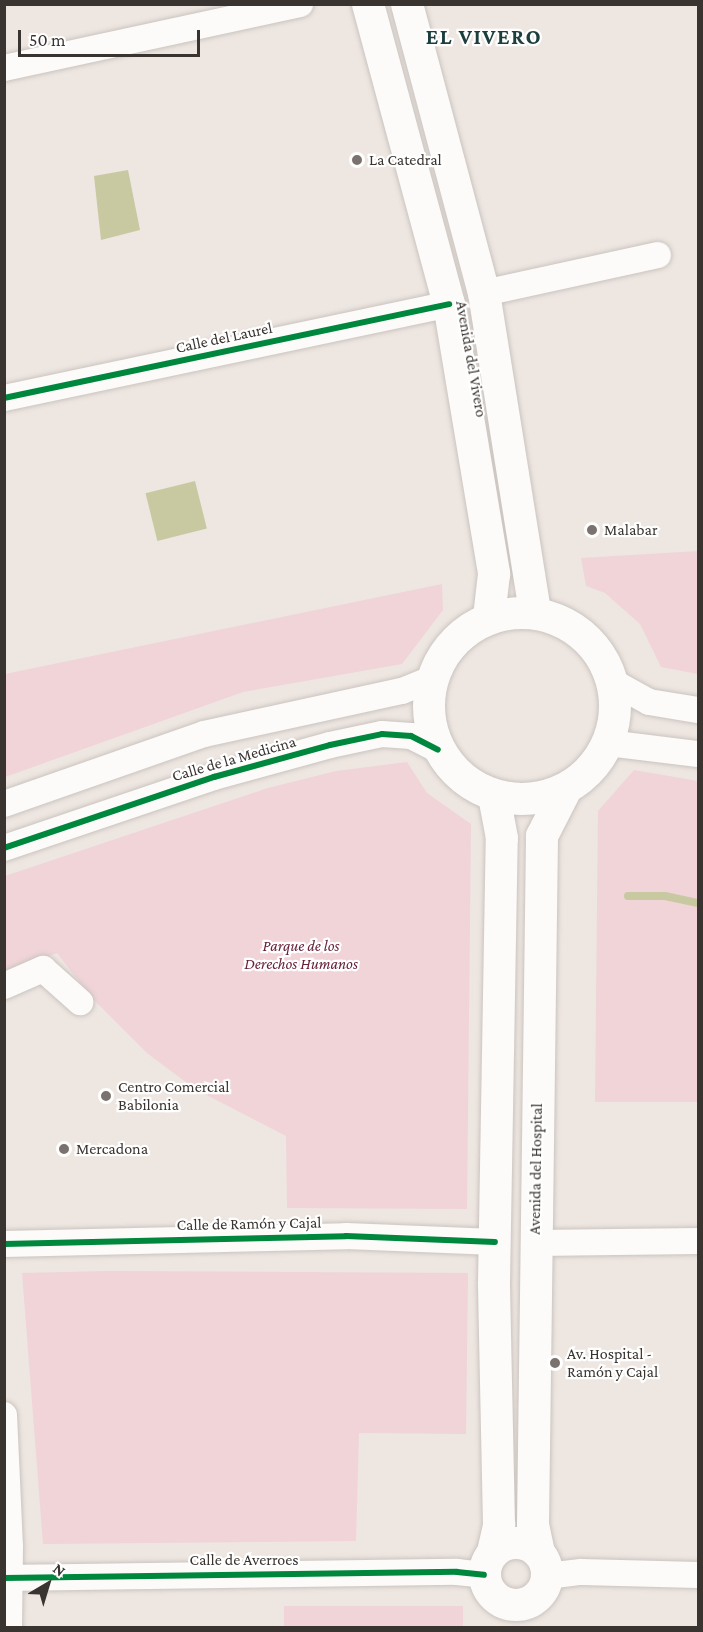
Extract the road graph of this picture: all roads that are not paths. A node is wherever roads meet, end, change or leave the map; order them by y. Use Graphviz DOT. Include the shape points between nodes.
graph roads {
  1 [pos="300,4"];
  2 [pos="368,4"];
  3 [pos="407,4"];
  4 [pos="4,68"];
  5 [pos="658,255"];
  6 [pos="484,293"];
  7 [pos="449,304"];
  8 [pos="4,399"];
  9 [pos="535,613"];
  10 [pos="489,617"];
  11 [pos="431,679"];
  12 [pos="613,682"];
  13 [pos="699,710"];
  14 [pos="608,743"];
  15 [pos="438,750"];
  16 [pos="699,754"];
  17 [pos="566,789"];
  18 [pos="494,796"];
  19 [pos="4,804"];
  20 [pos="4,848"];
  21 [pos="4,986"];
  22 [pos="80,1002"];
  23 [pos="699,1241"];
  24 [pos="495,1242"];
  25 [pos="535,1243"];
  26 [pos="4,1244"];
  27 [pos="4,1415"];
  28 [pos="490,1574"];
  29 [pos="699,1575"];
  30 [pos="8,1578"];
  31 [pos="539,1589"];
  32 [pos="9,1628"];
  33 [pos="497,1628"];
  1 -- 4 [label="street"];
  2 -- 7 [label="main road, Avenida del Vivero"];
  3 -- 6 [label="main road, Avenida del Vivero"];
  5 -- 6 [label="street"];
  6 -- 9 [label="main road, Avenida del Vivero"];
  7 -- 8 [label="street, Calle del Laurel"];
  7 -- 10 [label="main road, Avenida del Vivero" via="494,574"];
  9 -- 10 [label="main road"];
  9 -- 12 [label="main road" via="581,633 604,662"];
  10 -- 11 [label="main road" via="448,646"];
  11 -- 15 [label="main road" via="427,715"];
  11 -- 19 [label="street" via="402,691 204,734"];
  12 -- 13 [label="street" via="649,702"];
  12 -- 14 [label="main road" via="614,724"];
  14 -- 16 [label="street"];
  14 -- 17 [label="main road" via="594,766"];
  15 -- 18 [label="main road" via="462,779"];
  15 -- 20 [label="street, Calle de la Medicina" via="411,736 392,735 330,745 214,777"];
  17 -- 18 [label="main road" via="531,800"];
  17 -- 25 [label="main road, Avenida del Hospital" via="542,836"];
  18 -- 24 [label="main road" via="502,838"];
  21 -- 22 [label="street" via="43,969"];
  23 -- 25 [label="street"];
  24 -- 26 [label="street, Calle de Ramón y Cajal" via="346,1236"];
  24 -- 28 [label="main road" via="499,1525"];
  25 -- 31 [label="main road, Avenida del Hospital" via="533,1525"];
  27 -- 30 [label="street"];
  28 -- 30 [label="street, Calle de Averroes"];
  28 -- 31 [label="main road" via="515,1606"];
  28 -- 31 [label="main road" via="516,1542"];
  28 -- 33 [label="main road"];
  29 -- 31 [label="street" via="581,1572"];
  30 -- 32 [label="street"];
}
